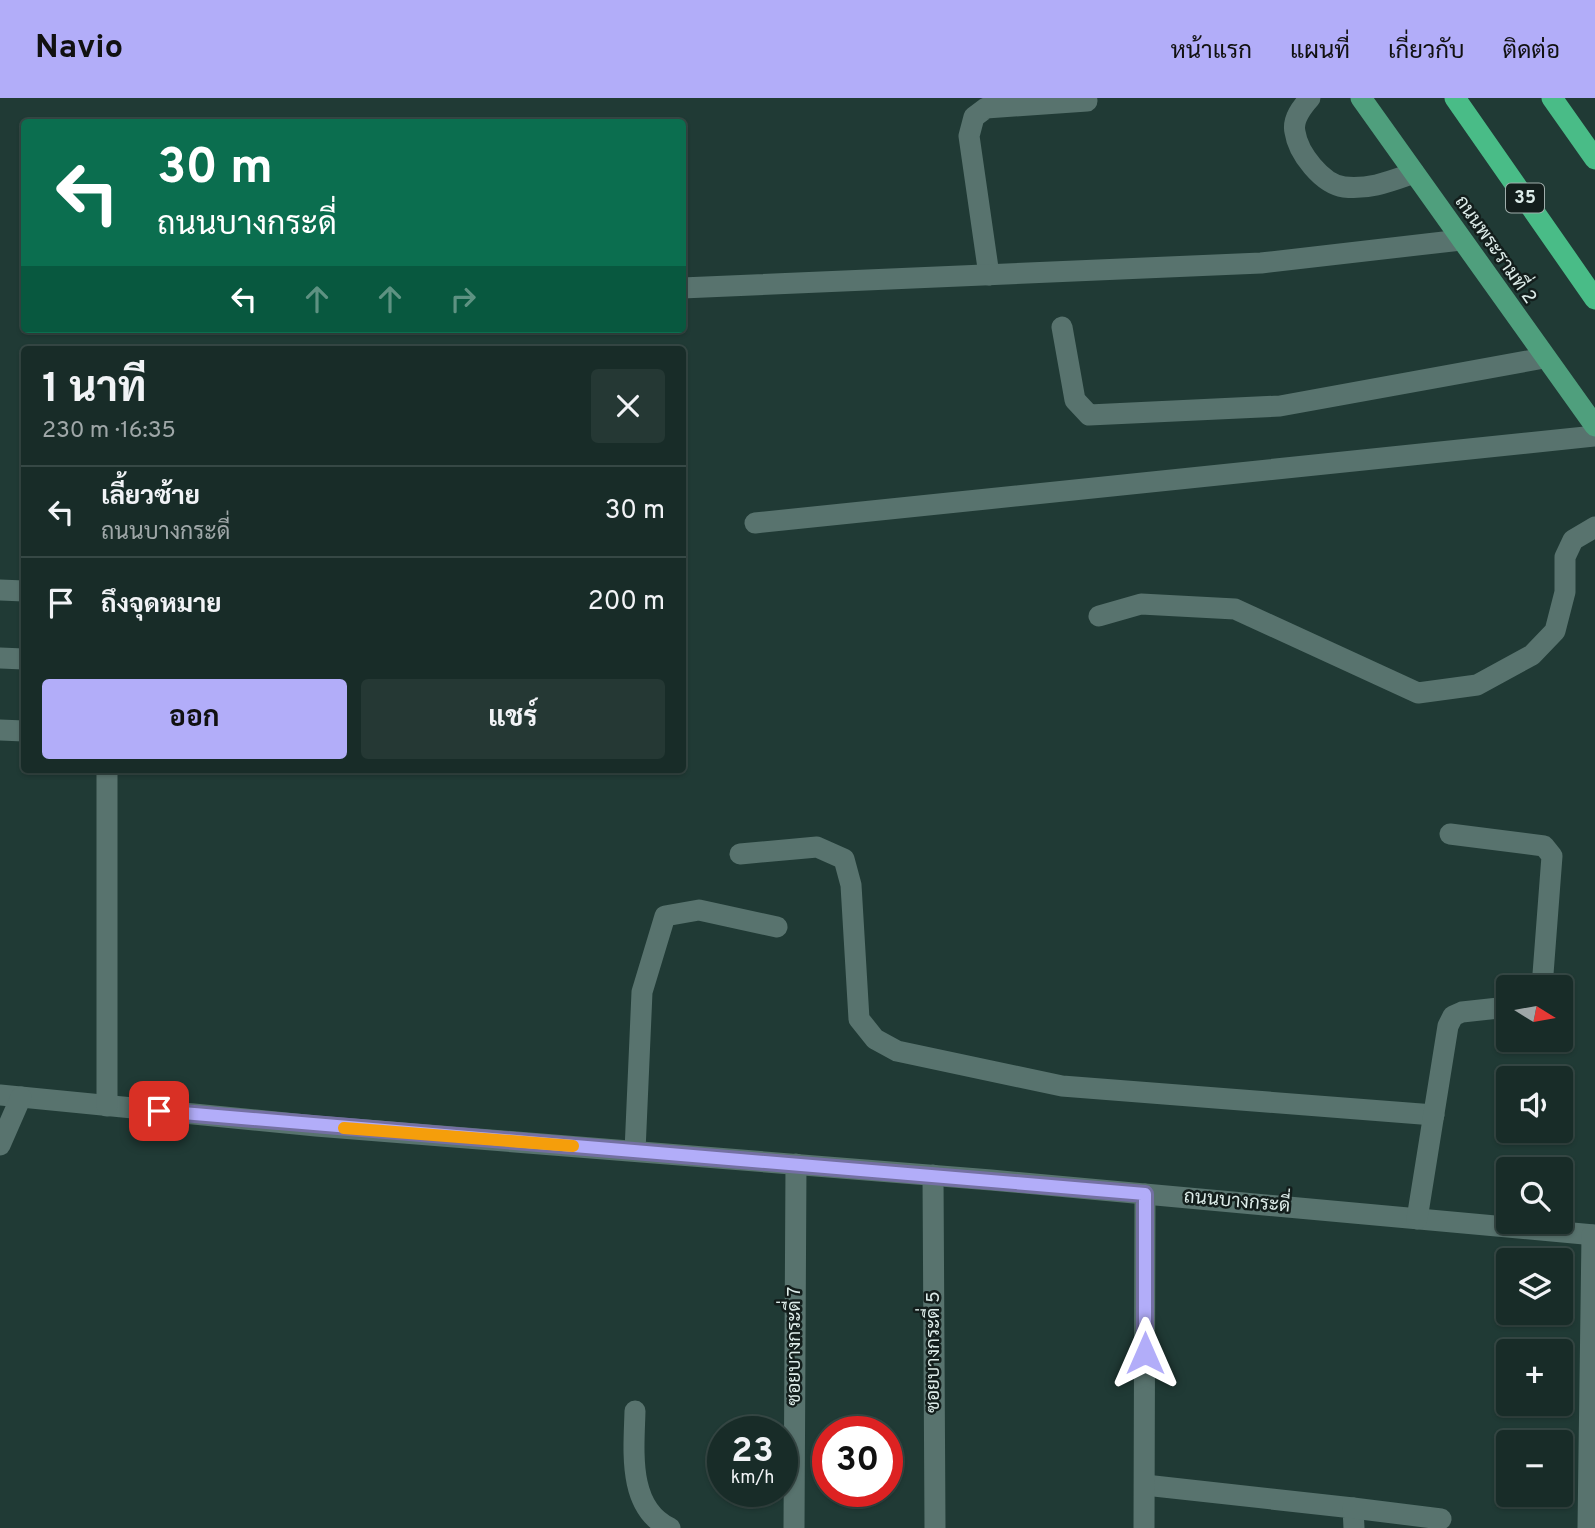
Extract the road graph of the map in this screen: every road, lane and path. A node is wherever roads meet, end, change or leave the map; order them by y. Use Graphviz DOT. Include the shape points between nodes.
graph roads {
  1 [pos="1310,98"];
  2 [pos="1361,98"];
  3 [pos="1455,98"];
  4 [pos="1470,98"];
  5 [pos="1552,98"];
  6 [pos="1087,101"];
  7 [pos="1595,159"];
  8 [pos="1414,173"];
  9 [pos="1461,240"];
  10 [pos="1595,274"];
  11 [pos="989,275"];
  12 [pos="686,288"];
  13 [pos="1595,299"];
  14 [pos="1062,327"];
  15 [pos="1544,358"];
  16 [pos="1595,426"];
  17 [pos="1595,436"];
  18 [pos="755,523"];
  19 [pos="1595,527"];
  20 [pos="0,590"];
  21 [pos="21,591"];
  22 [pos="1099,617"];
  23 [pos="0,659"];
  24 [pos="21,659"];
  25 [pos="0,730"];
  26 [pos="21,731"];
  27 [pos="107,773"];
  28 [pos="1450,834"];
  29 [pos="740,854"];
  30 [pos="777,927"];
  31 [pos="1543,975"];
  32 [pos="1496,1008"];
  33 [pos="10,1096"];
  34 [pos="107,1106"];
  35 [pos="1434,1115"];
  36 [pos="0,1145"];
  37 [pos="635,1151"];
  38 [pos="796,1164"];
  39 [pos="933,1175"];
  40 [pos="1145,1194"];
  41 [pos="1417,1219"];
  42 [pos="1593,1235"];
  43 [pos="635,1411"];
  44 [pos="1146,1485"];
  45 [pos="1592,1493"];
  46 [pos="1353,1518"];
  47 [pos="1441,1519"];
  48 [pos="670,1528"];
  49 [pos="794,1528"];
  50 [pos="935,1528"];
  51 [pos="1144,1528"];
  52 [pos="1588,1528"];
  1 -- 8 [label="street" via="1299,110 1294,131 1322,178 1342,187 1371,187"];
  2 -- 8 [label="main road, ถนนพระรามที่ 2"];
  3 -- 13 [label="highway, 35"];
  4 -- 10 [label="highway"];
  5 -- 7 [label="highway"];
  6 -- 11 [label="street" via="986,108 974,117 969,136"];
  8 -- 9 [label="main road, ถนนพระรามที่ 2"];
  9 -- 11 [label="street" via="1261,262"];
  9 -- 15 [label="main road, ถนนพระรามที่ 2"];
  11 -- 12 [label="street"];
  14 -- 15 [label="street" via="1075,400 1088,415 1280,406"];
  15 -- 16 [label="main road, ถนนพระรามที่ 2"];
  17 -- 18 [label="street"];
  19 -- 22 [label="street" via="1573,540 1565,556 1565,592 1555,631 1532,655 1477,685 1418,693 1235,609 1141,604"];
  20 -- 21 [label="street"];
  23 -- 24 [label="street"];
  25 -- 26 [label="street"];
  27 -- 34 [label="street"];
  28 -- 31 [label="street" via="1544,846 1552,856"];
  29 -- 35 [label="street" via="817,847 844,859 851,885 859,1020 875,1039 897,1051 1062,1086"];
  30 -- 37 [label="street" via="699,910 665,916 642,992"];
  32 -- 35 [label="street" via="1453,1016"];
  33 -- 34 [label="street, ถนนบางกระดี่"];
  33 -- 36 [label="street"];
  34 -- 37 [label="street, ถนนบางกระดี่"];
  35 -- 41 [label="street"];
  37 -- 38 [label="street, ถนนบางกระดี่"];
  38 -- 39 [label="street, ถนนบางกระดี่"];
  38 -- 49 [label="street, ซอยบางกระดี่ 7"];
  39 -- 40 [label="street, ถนนบางกระดี่"];
  39 -- 50 [label="street, ซอยบางกระดี่ 5"];
  40 -- 41 [label="street, ถนนบางกระดี่"];
  40 -- 44 [label="street"];
  41 -- 42 [label="street, ถนนบางกระดี่"];
  42 -- 45 [label="street"];
  43 -- 48 [label="street" via="634,1475 648,1508"];
  44 -- 46 [label="street"];
  44 -- 51 [label="street"];
  45 -- 52 [label="street"];
  46 -- 47 [label="street"];
}
